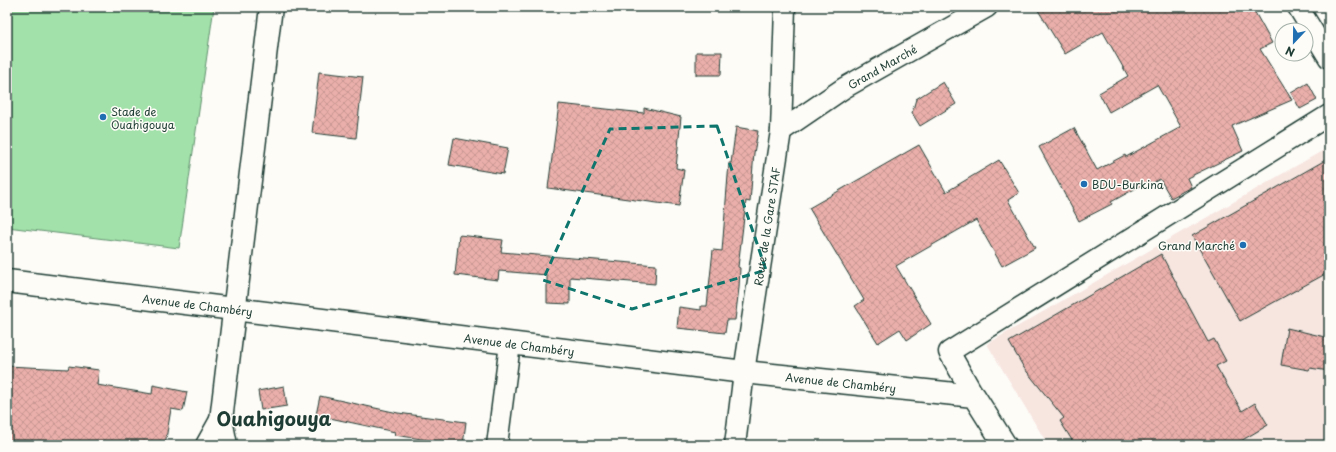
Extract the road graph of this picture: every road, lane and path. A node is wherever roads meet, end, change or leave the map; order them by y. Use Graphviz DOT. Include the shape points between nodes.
graph roads {
  1 [pos="271,7"];
  2 [pos="785,7"];
  3 [pos="987,7"];
  4 [pos="1298,7"];
  5 [pos="1329,58"];
  6 [pos="1329,115"];
  7 [pos="781,131"];
  8 [pos="7,281"];
  9 [pos="234,310"];
  10 [pos="510,344"];
  11 [pos="744,372"];
  12 [pos="974,396"];
  13 [pos="221,420"];
  14 [pos="1000,442"];
  15 [pos="207,445"];
  16 [pos="226,445"];
  17 [pos="497,445"];
  18 [pos="735,445"];
  1 -- 9 [label="street"];
  2 -- 7 [label="street, Route de la Gare STAF"];
  3 -- 7 [label="street, Grand Marché" via="844,88"];
  4 -- 5 [label="street"];
  6 -- 12 [label="street" via="949,352"];
  7 -- 11 [label="street, Route de la Gare STAF"];
  8 -- 9 [label="street, Avenue de Chambéry"];
  9 -- 10 [label="street, Avenue de Chambéry"];
  9 -- 13 [label="street"];
  10 -- 11 [label="street, Avenue de Chambéry"];
  10 -- 17 [label="street"];
  11 -- 12 [label="street, Avenue de Chambéry"];
  11 -- 18 [label="street, Route de la Gare STAF"];
  12 -- 14 [label="street"];
  13 -- 15 [label="street"];
  13 -- 16 [label="street"];
}
